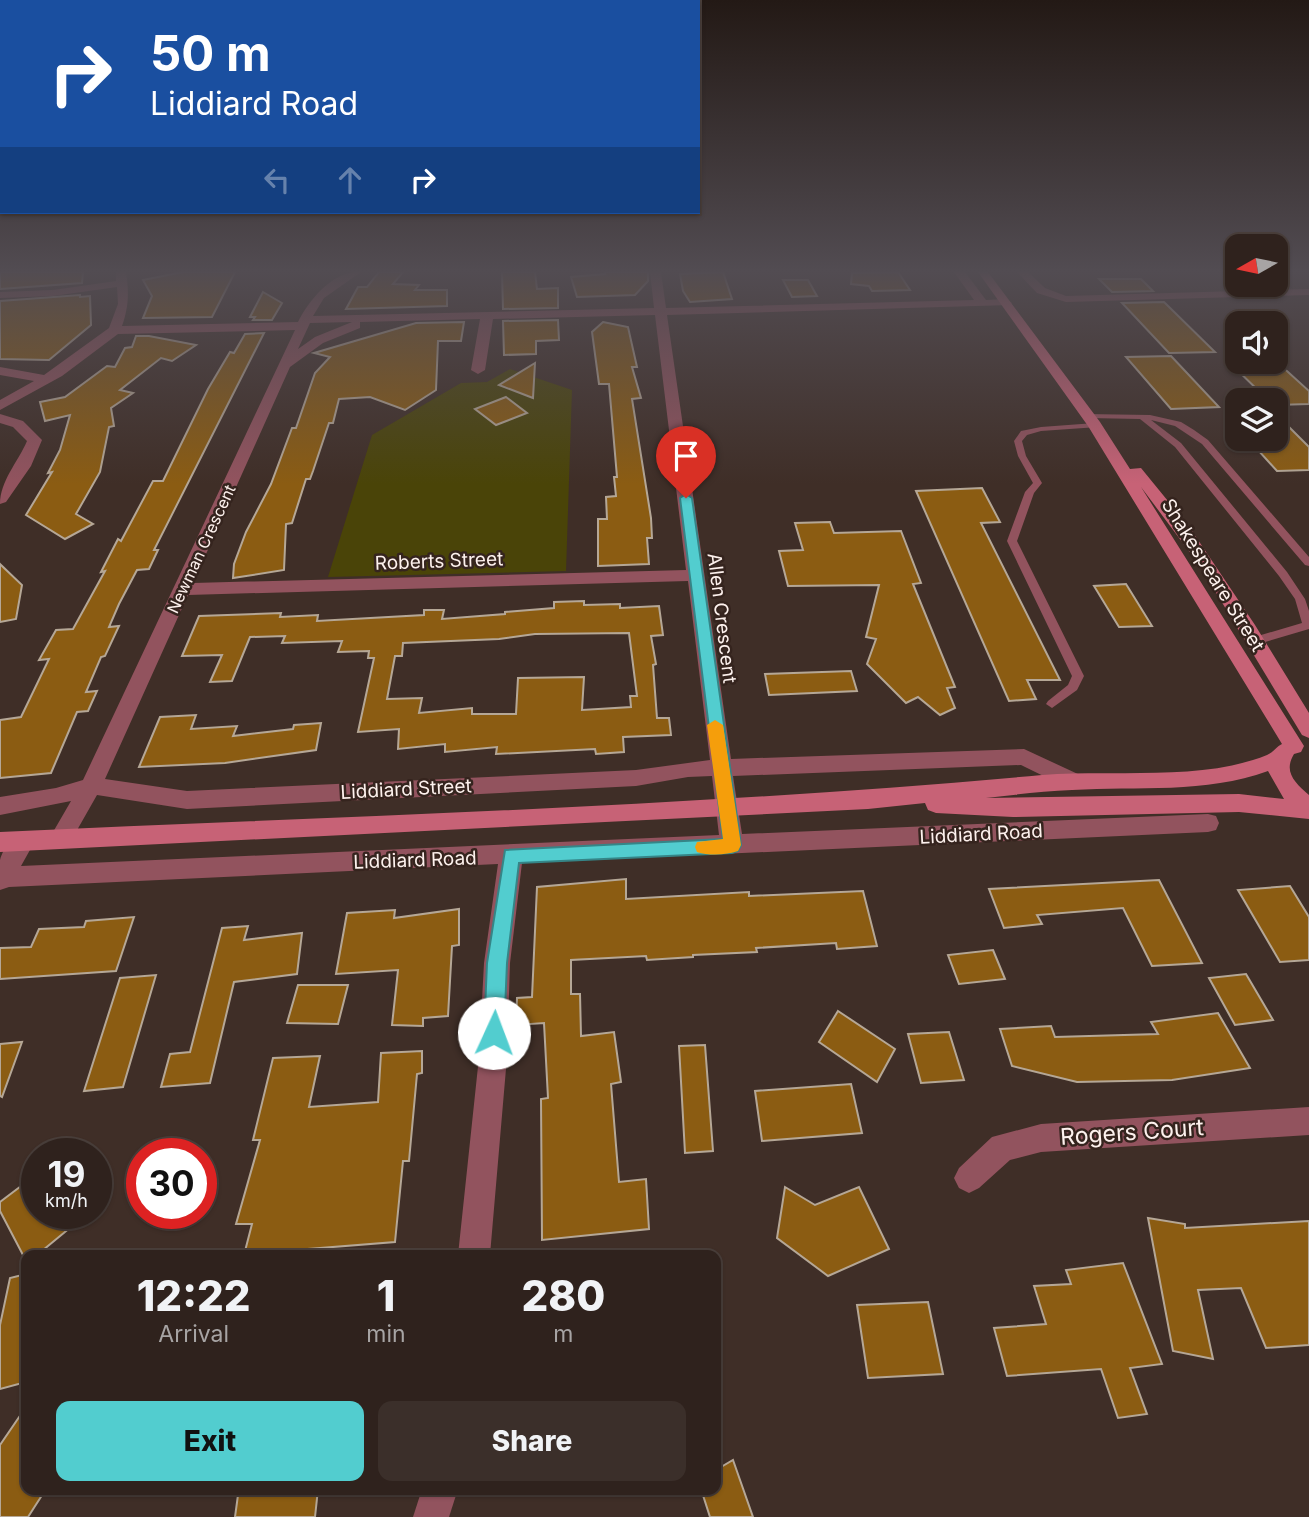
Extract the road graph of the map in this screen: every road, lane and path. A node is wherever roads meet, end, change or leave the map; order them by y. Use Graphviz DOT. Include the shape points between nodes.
graph roads {
  1 [pos="97,343"];
  2 [pos="295,343"];
  3 [pos="315,343"];
  4 [pos="483,343"];
  5 [pos="665,343"];
  6 [pos="1035,343"];
  7 [pos="285,367"];
  8 [pos="478,370"];
  9 [pos="0,371"];
  10 [pos="46,379"];
  11 [pos="0,406"];
  12 [pos="1144,417"];
  13 [pos="0,418"];
  14 [pos="1092,421"];
  15 [pos="0,499"];
  16 [pos="1309,563"];
  17 [pos="695,575"];
  18 [pos="183,589"];
  19 [pos="1309,625"];
  20 [pos="1255,641"];
  21 [pos="1052,704"];
  22 [pos="1309,730"];
  23 [pos="1302,746"];
  24 [pos="1278,761"];
  25 [pos="721,769"];
  26 [pos="1072,781"];
  27 [pos="90,786"];
  28 [pos="867,800"];
  29 [pos="0,806"];
  30 [pos="727,807"];
  31 [pos="1309,808"];
  32 [pos="1208,823"];
  33 [pos="60,839"];
  34 [pos="24,841"];
  35 [pos="0,842"];
  36 [pos="732,845"];
  37 [pos="511,856"];
  38 [pos="1,878"];
  39 [pos="1309,1121"];
  40 [pos="969,1178"];
  41 [pos="474,1250"];
  42 [pos="438,1495"];
  43 [pos="431,1517"];
  1 -- 10 [label="street"];
  2 -- 7 [label="street, Newman Crescent"];
  3 -- 7 [label="street"];
  4 -- 8 [label="street"];
  5 -- 17 [label="street, Allen Crescent"];
  6 -- 14 [label="street, Shakespeare Street"];
  7 -- 18 [label="street, Newman Crescent"];
  9 -- 10 [label="street"];
  10 -- 11 [label="street"];
  12 -- 14 [label="lane"];
  12 -- 16 [label="lane" via="1172,421 1191,430"];
  12 -- 19 [label="lane, Shakespeare Street" via="1178,445 1283,574 1300,599"];
  13 -- 15 [label="street" via="18,424 35,440"];
  14 -- 20 [label="street, Shakespeare Street" via="1151,488"];
  14 -- 21 [label="lane" via="1024,433 1018,441 1021,456 1038,483 1030,492 1012,541 1078,676 1073,687"];
  14 -- 23 [label="street, Shakespeare Street"];
  17 -- 18 [label="street, Roberts Street"];
  17 -- 25 [label="street, Allen Crescent"];
  18 -- 27 [label="street, Newman Crescent"];
  19 -- 20 [label="lane, Shakespeare Street"];
  20 -- 22 [label="street, Shakespeare Street"];
  23 -- 24 [label="street" via="1283,751"];
  24 -- 26 [label="street, Liddiard Road" via="1237,774 1190,779"];
  24 -- 31 [label="street" via="1284,784"];
  25 -- 26 [label="street, Liddiard Road" via="1024,757"];
  25 -- 27 [label="street, Liddiard Street" via="636,778 187,800"];
  25 -- 30 [label="street, Allen Crescent"];
  26 -- 28 [label="street, Liddiard Road"];
  27 -- 29 [label="street"];
  27 -- 33 [label="street, Newman Crescent"];
  28 -- 30 [label="street, Liddiard Road"];
  28 -- 31 [label="street, Liddiard Road" via="1013,808 1239,803"];
  30 -- 33 [label="street, Liddiard Road"];
  30 -- 36 [label="street, Allen Crescent"];
  32 -- 36 [label="street, Liddiard Road"];
  33 -- 34 [label="street, Liddiard Road"];
  34 -- 35 [label="street, Liddiard Road"];
  34 -- 38 [label="street"];
  36 -- 37 [label="street, Liddiard Road"];
  37 -- 38 [label="street, Liddiard Road"];
  37 -- 41 [label="street" via="497,963"];
  39 -- 40 [label="street, Rogers Court" via="1041,1138 1002,1147"];
  42 -- 43 [label="street"];
}
